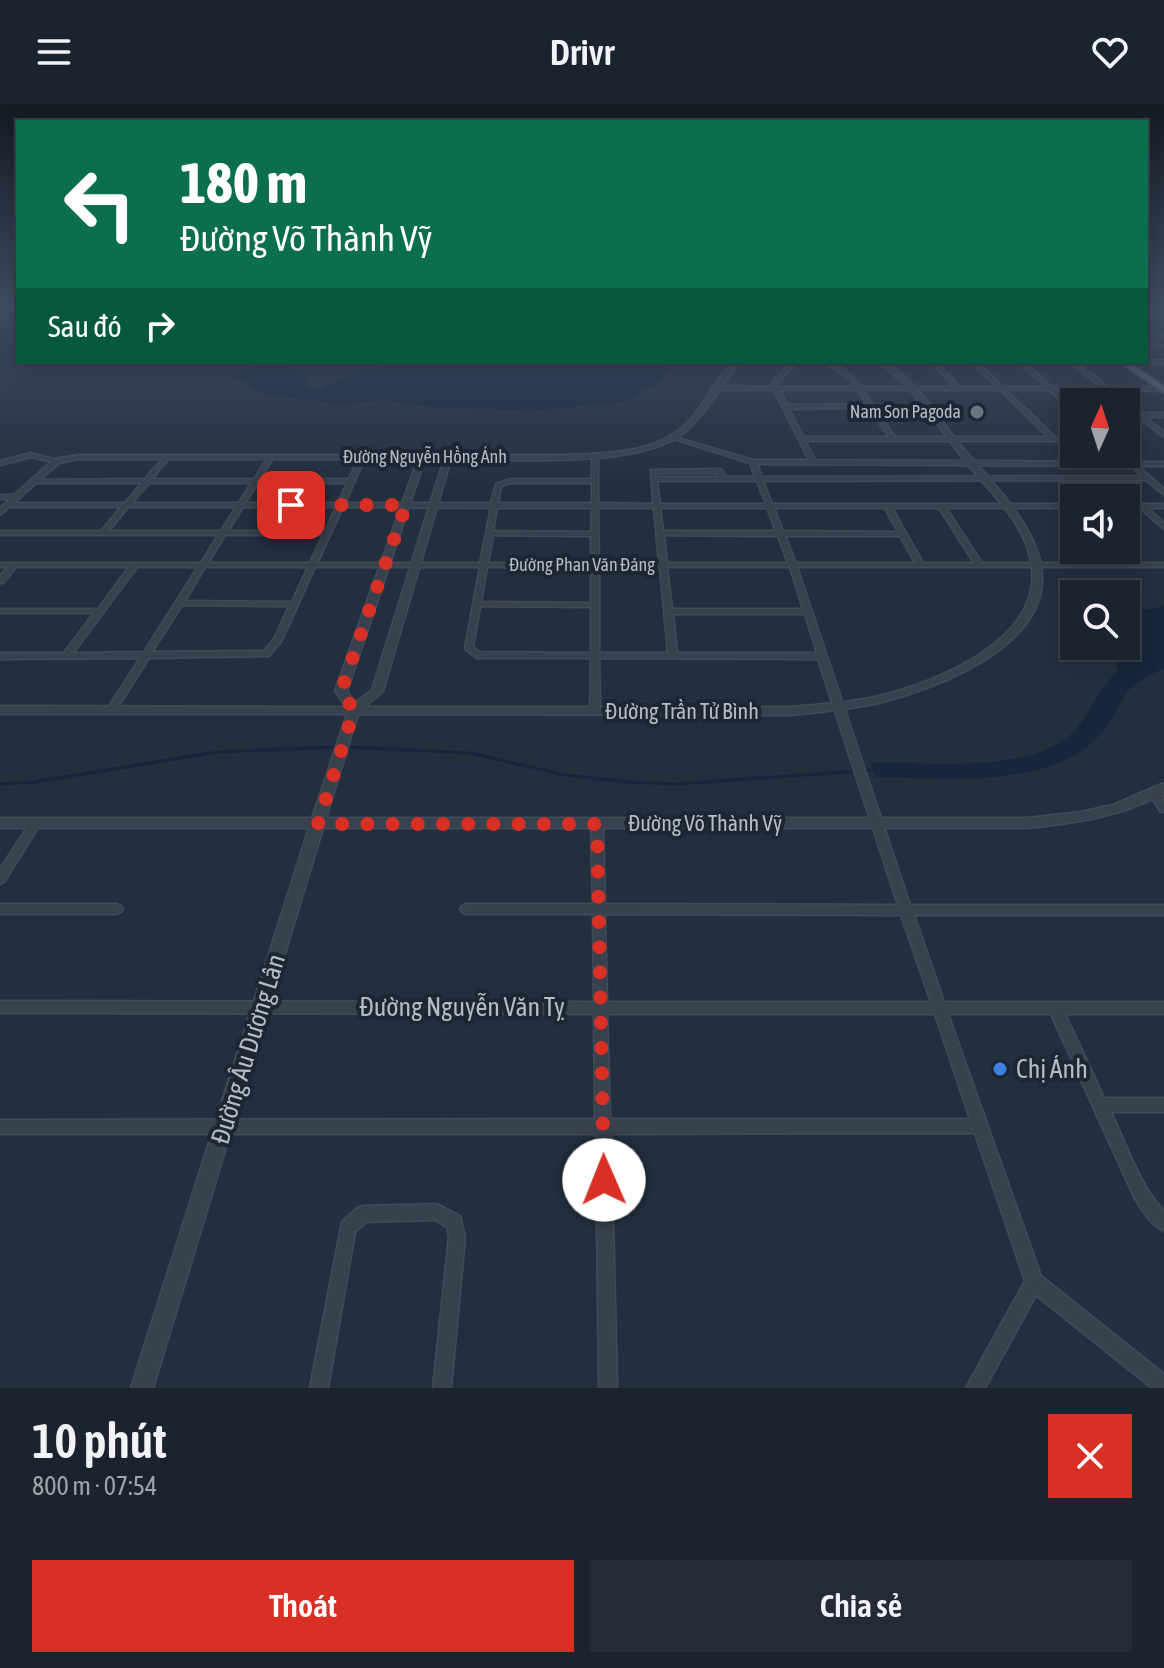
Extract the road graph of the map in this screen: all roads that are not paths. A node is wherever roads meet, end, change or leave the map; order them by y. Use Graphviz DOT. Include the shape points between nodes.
graph roads {
  1 [pos="733,367"];
  2 [pos="789,367"];
  3 [pos="836,367"];
  4 [pos="887,367"];
  5 [pos="939,367"];
  6 [pos="979,367"];
  7 [pos="1027,367"];
  8 [pos="1078,367"];
  9 [pos="1130,367"];
  10 [pos="715,388"];
  11 [pos="776,388"];
  12 [pos="859,388"];
  13 [pos="910,388"];
  14 [pos="958,388"];
  15 [pos="1001,388"];
  16 [pos="1051,388"];
  17 [pos="1060,388"];
  18 [pos="1106,388"];
  19 [pos="1140,389"];
  20 [pos="1163,389"];
  21 [pos="1060,397"];
  22 [pos="871,406"];
  23 [pos="788,407"];
  24 [pos="1140,415"];
  25 [pos="1164,415"];
  26 [pos="1140,417"];
  27 [pos="1164,435"];
  28 [pos="673,437"];
  29 [pos="803,439"];
  30 [pos="893,439"];
  31 [pos="1053,439"];
  32 [pos="1060,439"];
  33 [pos="951,440"];
  34 [pos="595,456"];
  35 [pos="167,457"];
  36 [pos="271,457"];
  37 [pos="362,458"];
  38 [pos="422,458"];
  39 [pos="448,458"];
  40 [pos="57,461"];
  41 [pos="753,462"];
  42 [pos="0,463"];
  43 [pos="813,463"];
  44 [pos="971,464"];
  45 [pos="1060,464"];
  46 [pos="1140,464"];
  47 [pos="1164,464"];
  48 [pos="1137,468"];
  49 [pos="983,478"];
  50 [pos="1148,478"];
  51 [pos="760,479"];
  52 [pos="34,481"];
  53 [pos="146,481"];
  54 [pos="256,481"];
  55 [pos="351,481"];
  56 [pos="595,481"];
  57 [pos="1162,490"];
  58 [pos="0,497"];
  59 [pos="17,497"];
  60 [pos="8,505"];
  61 [pos="126,505"];
  62 [pos="241,505"];
  63 [pos="341,505"];
  64 [pos="406,505"];
  65 [pos="434,505"];
  66 [pos="494,505"];
  67 [pos="595,506"];
  68 [pos="657,506"];
  69 [pos="770,506"];
  70 [pos="887,506"];
  71 [pos="941,506"];
  72 [pos="1006,506"];
  73 [pos="1060,506"];
  74 [pos="1142,506"];
  75 [pos="1164,506"];
  76 [pos="0,512"];
  77 [pos="1164,527"];
  78 [pos="0,533"];
  79 [pos="103,533"];
  80 [pos="224,533"];
  81 [pos="328,533"];
  82 [pos="489,533"];
  83 [pos="661,533"];
  84 [pos="595,534"];
  85 [pos="780,534"];
  86 [pos="902,534"];
  87 [pos="0,565"];
  88 [pos="14,565"];
  89 [pos="135,565"];
  90 [pos="204,565"];
  91 [pos="313,565"];
  92 [pos="385,565"];
  93 [pos="416,565"];
  94 [pos="483,565"];
  95 [pos="595,565"];
  96 [pos="664,565"];
  97 [pos="1130,565"];
  98 [pos="1164,565"];
  99 [pos="793,566"];
  100 [pos="921,566"];
  101 [pos="980,566"];
  102 [pos="1036,566"];
  103 [pos="0,581"];
  104 [pos="180,603"];
  105 [pos="295,604"];
  106 [pos="476,604"];
  107 [pos="595,605"];
  108 [pos="0,611"];
  109 [pos="100,611"];
  110 [pos="668,611"];
  111 [pos="807,612"];
  112 [pos="595,654"];
  113 [pos="673,655"];
  114 [pos="0,656"];
  115 [pos="66,656"];
  116 [pos="147,656"];
  117 [pos="821,656"];
  118 [pos="838,706"];
  119 [pos="0,710"];
  120 [pos="354,710"];
  121 [pos="111,711"];
  122 [pos="595,711"];
  123 [pos="1159,790"];
  124 [pos="1164,808"];
  125 [pos="0,823"];
  126 [pos="36,823"];
  127 [pos="876,823"];
  128 [pos="318,824"];
  129 [pos="597,824"];
  130 [pos="0,879"];
  131 [pos="0,909"];
  132 [pos="117,909"];
  133 [pos="466,909"];
  134 [pos="599,910"];
  135 [pos="906,910"];
  136 [pos="1164,910"];
  137 [pos="0,1007"];
  138 [pos="261,1007"];
  139 [pos="601,1007"];
  140 [pos="939,1007"];
  141 [pos="1055,1008"];
  142 [pos="1164,1008"];
  143 [pos="1100,1105"];
  144 [pos="1164,1105"];
  145 [pos="603,1126"];
  146 [pos="980,1126"];
  147 [pos="0,1127"];
  148 [pos="223,1127"];
  149 [pos="1164,1223"];
  150 [pos="1034,1282"];
  151 [pos="1164,1386"];
  152 [pos="142,1388"];
  153 [pos="319,1388"];
  154 [pos="442,1388"];
  155 [pos="608,1388"];
  156 [pos="975,1388"];
  1 -- 10 [label="street, Đường Nguyễn Hồng Ánh"];
  2 -- 11 [label="street" via="776,379"];
  3 -- 12 [label="street"];
  4 -- 13 [label="street, Đường Trần Tử Bình"];
  5 -- 14 [label="street"];
  6 -- 15 [label="street"];
  7 -- 16 [label="street"];
  8 -- 18 [label="street"];
  9 -- 20 [label="main road"];
  10 -- 11 [label="street"];
  10 -- 28 [label="street, Đường Nguyễn Hồng Ánh" via="686,428"];
  11 -- 12 [label="street"];
  11 -- 23 [label="street"];
  12 -- 13 [label="street"];
  12 -- 22 [label="street"];
  13 -- 14 [label="street"];
  13 -- 33 [label="street, Đường Trần Tử Bình"];
  14 -- 15 [label="street"];
  15 -- 16 [label="street"];
  15 -- 31 [label="street"];
  16 -- 17 [label="street"];
  16 -- 21 [label="street"];
  19 -- 20 [label="street"];
  22 -- 23 [label="street"];
  22 -- 30 [label="street"];
  23 -- 29 [label="street"];
  24 -- 25 [label="street"];
  26 -- 27 [label="street"];
  28 -- 34 [label="street, Đường Nguyễn Hồng Ánh" via="642,449"];
  28 -- 41 [label="street"];
  29 -- 30 [label="street"];
  29 -- 43 [label="street"];
  30 -- 33 [label="street"];
  31 -- 32 [label="street"];
  31 -- 33 [label="street"];
  33 -- 44 [label="street, Đường Trần Tử Bình"];
  34 -- 39 [label="street, Đường Nguyễn Hồng Ánh"];
  34 -- 56 [label="street"];
  35 -- 36 [label="street, Đường Nguyễn Hồng Ánh"];
  35 -- 40 [label="street, Đường Nguyễn Hồng Ánh"];
  35 -- 53 [label="street"];
  36 -- 37 [label="street, Đường Nguyễn Hồng Ánh"];
  36 -- 54 [label="street"];
  37 -- 38 [label="street, Đường Nguyễn Hồng Ánh"];
  37 -- 55 [label="street"];
  38 -- 39 [label="street, Đường Nguyễn Hồng Ánh"];
  38 -- 64 [label="street"];
  39 -- 65 [label="street, Đường Âu Dương Lân"];
  40 -- 42 [label="street" via="31,455"];
  40 -- 52 [label="street"];
  41 -- 43 [label="street"];
  41 -- 51 [label="street"];
  43 -- 44 [label="street"];
  44 -- 45 [label="street"];
  44 -- 49 [label="street, Đường Trần Tử Bình"];
  46 -- 47 [label="street"];
  48 -- 50 [label="street"];
  49 -- 50 [label="street"];
  49 -- 51 [label="street"];
  49 -- 72 [label="street, Đường Trần Tử Bình"];
  50 -- 57 [label="street"];
  51 -- 68 [label="street" via="654,479"];
  51 -- 69 [label="street"];
  52 -- 53 [label="street"];
  52 -- 59 [label="street"];
  53 -- 54 [label="street"];
  53 -- 61 [label="street"];
  54 -- 55 [label="street"];
  54 -- 62 [label="street"];
  55 -- 63 [label="street"];
  56 -- 66 [label="street" via="504,482 498,485"];
  56 -- 67 [label="street"];
  58 -- 59 [label="street"];
  59 -- 60 [label="street"];
  60 -- 61 [label="street"];
  60 -- 76 [label="street"];
  61 -- 62 [label="street"];
  61 -- 79 [label="street"];
  62 -- 63 [label="street"];
  62 -- 80 [label="street"];
  63 -- 64 [label="street"];
  63 -- 81 [label="street"];
  64 -- 65 [label="street"];
  64 -- 92 [label="street"];
  65 -- 66 [label="street"];
  65 -- 93 [label="street, Đường Âu Dương Lân"];
  66 -- 67 [label="street"];
  66 -- 82 [label="street"];
  67 -- 68 [label="street"];
  67 -- 84 [label="street"];
  68 -- 69 [label="street"];
  68 -- 83 [label="street"];
  69 -- 70 [label="street"];
  69 -- 85 [label="street"];
  70 -- 71 [label="street"];
  70 -- 86 [label="street"];
  71 -- 72 [label="street"];
  71 -- 101 [label="street"];
  72 -- 73 [label="street"];
  72 -- 102 [label="street, Đường Trần Tử Bình" via="1022,528"];
  74 -- 75 [label="street"];
  74 -- 77 [label="street"];
  78 -- 79 [label="street"];
  79 -- 80 [label="street"];
  80 -- 81 [label="street"];
  80 -- 90 [label="street"];
  81 -- 91 [label="street"];
  82 -- 84 [label="street"];
  82 -- 94 [label="street"];
  83 -- 85 [label="street"];
  83 -- 96 [label="street"];
  84 -- 95 [label="street"];
  85 -- 86 [label="street"];
  85 -- 99 [label="street"];
  86 -- 100 [label="street"];
  87 -- 88 [label="street, Đường Phan Văn Đáng"];
  88 -- 89 [label="street, Đường Phan Văn Đáng"];
  88 -- 103 [label="street"];
  89 -- 90 [label="street, Đường Phan Văn Đáng"];
  89 -- 109 [label="street"];
  90 -- 91 [label="street, Đường Phan Văn Đáng"];
  90 -- 104 [label="street"];
  91 -- 92 [label="street, Đường Phan Văn Đáng"];
  91 -- 105 [label="street"];
  92 -- 93 [label="street, Đường Phan Văn Đáng"];
  92 -- 120 [label="street" via="341,691"];
  93 -- 94 [label="street, Đường Phan Văn Đáng"];
  93 -- 120 [label="street, Đường Âu Dương Lân" via="377,691"];
  94 -- 95 [label="street, Đường Phan Văn Đáng"];
  94 -- 106 [label="street"];
  95 -- 96 [label="street, Đường Phan Văn Đáng"];
  95 -- 107 [label="street"];
  96 -- 99 [label="street, Đường Phan Văn Đáng"];
  96 -- 110 [label="street"];
  97 -- 98 [label="street, Đường Phan Văn Đáng"];
  97 -- 102 [label="street, Đường Phan Văn Đáng"];
  99 -- 100 [label="street, Đường Phan Văn Đáng"];
  99 -- 111 [label="street"];
  100 -- 101 [label="street, Đường Phan Văn Đáng"];
  101 -- 102 [label="street, Đường Phan Văn Đáng"];
  102 -- 118 [label="street, Đường Trần Tử Bình" via="1037,591 1030,608 1000,644 940,680"];
  104 -- 105 [label="street"];
  104 -- 116 [label="street"];
  105 -- 116 [label="street" via="266,654"];
  106 -- 107 [label="street"];
  106 -- 112 [label="street" via="469,648 477,655"];
  107 -- 112 [label="street"];
  108 -- 109 [label="street"];
  109 -- 115 [label="street"];
  110 -- 111 [label="street"];
  110 -- 113 [label="street"];
  111 -- 117 [label="street"];
  112 -- 113 [label="street"];
  112 -- 122 [label="street"];
  113 -- 117 [label="street"];
  114 -- 115 [label="street"];
  115 -- 116 [label="street"];
  116 -- 121 [label="street"];
  117 -- 118 [label="street"];
  118 -- 122 [label="street, Đường Trần Tử Bình"];
  118 -- 127 [label="street"];
  119 -- 121 [label="street, Đường Trần Tử Bình"];
  120 -- 121 [label="street, Đường Trần Tử Bình"];
  120 -- 122 [label="street, Đường Trần Tử Bình"];
  120 -- 128 [label="street, Đường Âu Dương Lân"];
  123 -- 124 [label="street"];
  123 -- 127 [label="street, Đường Võ Thành Vỹ" via="1064,820"];
  125 -- 126 [label="street, Đường Võ Thành Vỹ"];
  126 -- 128 [label="street, Đường Võ Thành Vỹ"];
  126 -- 130 [label="street"];
  127 -- 129 [label="street, Đường Võ Thành Vỹ"];
  127 -- 135 [label="street"];
  128 -- 129 [label="street, Đường Võ Thành Vỹ"];
  128 -- 138 [label="street, Đường Âu Dương Lân"];
  129 -- 134 [label="street"];
  131 -- 132 [label="street"];
  133 -- 134 [label="street"];
  134 -- 135 [label="street"];
  134 -- 139 [label="street"];
  135 -- 136 [label="street"];
  135 -- 140 [label="street"];
  137 -- 138 [label="street, Đường Nguyễn Văn Tỵ"];
  138 -- 139 [label="street, Đường Nguyễn Văn Tỵ"];
  138 -- 148 [label="street, Đường Âu Dương Lân"];
  139 -- 140 [label="street, Đường Nguyễn Văn Tỵ"];
  139 -- 145 [label="street"];
  140 -- 141 [label="street, Đường Nguyễn Văn Tỵ"];
  140 -- 146 [label="street"];
  141 -- 142 [label="street, Đường Nguyễn Văn Tỵ"];
  141 -- 143 [label="street"];
  143 -- 144 [label="street"];
  143 -- 149 [label="street" via="1145,1200"];
  145 -- 146 [label="street"];
  145 -- 148 [label="street"];
  145 -- 155 [label="street"];
  146 -- 150 [label="street"];
  147 -- 148 [label="street"];
  148 -- 152 [label="street, Đường Âu Dương Lân"];
  150 -- 151 [label="street"];
  150 -- 156 [label="street"];
  153 -- 154 [label="street" via="348,1228 363,1214 437,1212 454,1222 457,1237"];
}
